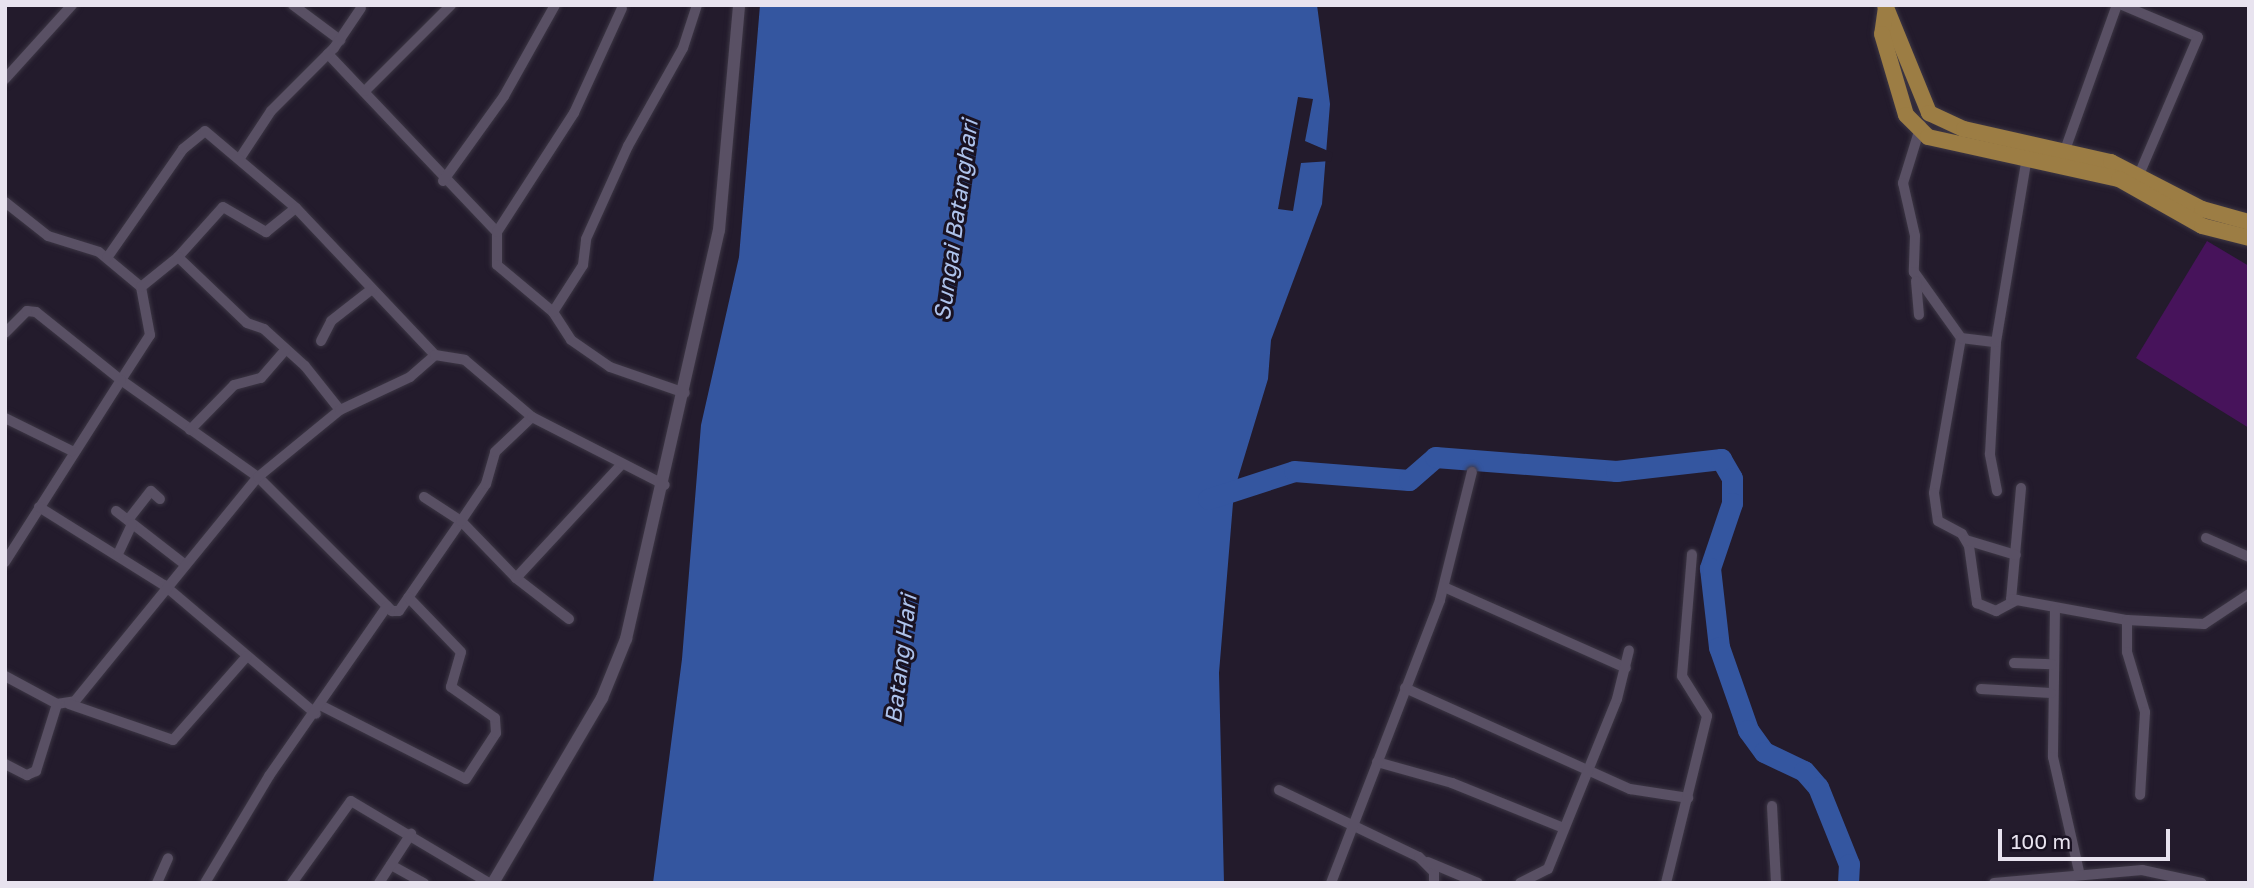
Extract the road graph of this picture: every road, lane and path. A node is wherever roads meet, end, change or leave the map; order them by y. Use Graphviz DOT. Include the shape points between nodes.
graph roads {
  1 [pos="72,5"];
  2 [pos="293,5"];
  3 [pos="451,5"];
  4 [pos="555,5"];
  5 [pos="697,5"];
  6 [pos="739,5"];
  7 [pos="2117,5"];
  8 [pos="2122,5"];
  9 [pos="1886,6"];
  10 [pos="361,8"];
  11 [pos="622,8"];
  12 [pos="340,40"];
  13 [pos="328,54"];
  14 [pos="5,79"];
  15 [pos="365,91"];
  16 [pos="1929,113"];
  17 [pos="1918,130"];
  18 [pos="2065,150"];
  19 [pos="240,158"];
  20 [pos="2026,163"];
  21 [pos="2140,172"];
  22 [pos="443,181"];
  23 [pos="5,202"];
  24 [pos="296,208"];
  25 [pos="2249,222"];
  26 [pos="497,232"];
  27 [pos="2249,238"];
  28 [pos="178,257"];
  29 [pos="107,258"];
  30 [pos="1916,280"];
  31 [pos="141,287"];
  32 [pos="372,289"];
  33 [pos="553,312"];
  34 [pos="1919,315"];
  35 [pos="5,333"];
  36 [pos="1961,338"];
  37 [pos="321,341"];
  38 [pos="1996,342"];
  39 [pos="285,350"];
  40 [pos="435,355"];
  41 [pos="121,380"];
  42 [pos="685,393"];
  43 [pos="340,410"];
  44 [pos="533,417"];
  45 [pos="5,418"];
  46 [pos="190,430"];
  47 [pos="72,451"];
  48 [pos="621,465"];
  49 [pos="1472,472"];
  50 [pos="258,477"];
  51 [pos="665,485"];
  52 [pos="2021,488"];
  53 [pos="1997,491"];
  54 [pos="424,498"];
  55 [pos="160,499"];
  56 [pos="39,507"];
  57 [pos="116,511"];
  58 [pos="461,521"];
  59 [pos="130,522"];
  60 [pos="2206,538"];
  61 [pos="1966,540"];
  62 [pos="118,554"];
  63 [pos="1692,554"];
  64 [pos="2016,555"];
  65 [pos="2249,557"];
  66 [pos="6,560"];
  67 [pos="183,563"];
  68 [pos="516,578"];
  69 [pos="164,586"];
  70 [pos="1444,587"];
  71 [pos="2249,594"];
  72 [pos="408,597"];
  73 [pos="2017,600"];
  74 [pos="387,606"];
  75 [pos="2055,608"];
  76 [pos="569,619"];
  77 [pos="2127,620"];
  78 [pos="1629,650"];
  79 [pos="247,656"];
  80 [pos="2014,663"];
  81 [pos="2052,664"];
  82 [pos="1626,668"];
  83 [pos="5,676"];
  84 [pos="1405,688"];
  85 [pos="1981,689"];
  86 [pos="2051,693"];
  87 [pos="57,704"];
  88 [pos="69,705"];
  89 [pos="319,710"];
  90 [pos="1377,762"];
  91 [pos="5,764"];
  92 [pos="1586,769"];
  93 [pos="1279,790"];
  94 [pos="2140,795"];
  95 [pos="1688,798"];
  96 [pos="1772,806"];
  97 [pos="1353,825"];
  98 [pos="1561,827"];
  99 [pos="411,834"];
  100 [pos="168,858"];
  101 [pos="1424,861"];
  102 [pos="391,865"];
  103 [pos="2079,871"];
  104 [pos="157,883"];
  105 [pos="205,883"];
  106 [pos="292,883"];
  107 [pos="379,883"];
  108 [pos="424,883"];
  109 [pos="491,883"];
  110 [pos="1331,883"];
  111 [pos="1434,883"];
  112 [pos="1478,883"];
  113 [pos="1520,883"];
  114 [pos="1666,883"];
  115 [pos="1776,883"];
  116 [pos="1994,883"];
  117 [pos="2202,883"];
  1 -- 14 [label="street"];
  2 -- 12 [label="street"];
  3 -- 15 [label="street"];
  4 -- 22 [label="street" via="504,96"];
  5 -- 33 [label="street" via="683,48 628,146 586,239 583,265"];
  6 -- 42 [label="street" via="719,230"];
  7 -- 18 [label="street"];
  8 -- 21 [label="street" via="2198,37"];
  9 -- 16 [label="highway"];
  9 -- 17 [label="highway" via="1882,34 1906,115"];
  10 -- 12 [label="street"];
  11 -- 26 [label="street" via="574,113"];
  12 -- 13 [label="street"];
  13 -- 15 [label="street"];
  13 -- 19 [label="street" via="271,111"];
  15 -- 22 [label="street"];
  16 -- 17 [label="street"];
  16 -- 18 [label="highway" via="1964,129"];
  17 -- 20 [label="highway"];
  17 -- 30 [label="street" via="1903,183"];
  18 -- 21 [label="highway"];
  19 -- 24 [label="street"];
  19 -- 29 [label="street" via="205,131 183,149"];
  20 -- 27 [label="highway" via="2119,179 2202,226"];
  20 -- 38 [label="street"];
  21 -- 25 [label="highway" via="2202,209"];
  22 -- 26 [label="street"];
  23 -- 29 [label="street" via="48,236"];
  24 -- 28 [label="street" via="265,232 223,207"];
  24 -- 32 [label="street"];
  26 -- 33 [label="street" via="497,265"];
  28 -- 31 [label="street"];
  28 -- 39 [label="street"];
  29 -- 31 [label="street"];
  30 -- 34 [label="street"];
  30 -- 36 [label="street"];
  31 -- 41 [label="street" via="149,334"];
  32 -- 37 [label="street" via="331,321"];
  32 -- 40 [label="street"];
  33 -- 42 [label="street" via="594,359"];
  35 -- 41 [label="street" via="27,311 36,313"];
  36 -- 38 [label="street"];
  36 -- 61 [label="street" via="1934,493 1941,527"];
  38 -- 53 [label="street" via="1990,454"];
  39 -- 43 [label="street"];
  39 -- 46 [label="street" via="261,378 234,385"];
  40 -- 43 [label="street" via="410,377"];
  40 -- 44 [label="street" via="465,360"];
  41 -- 46 [label="street"];
  41 -- 47 [label="street"];
  42 -- 51 [label="street"];
  43 -- 50 [label="street"];
  44 -- 48 [label="street"];
  44 -- 58 [label="street" via="495,452 486,484"];
  45 -- 47 [label="street"];
  46 -- 50 [label="street"];
  47 -- 56 [label="street"];
  48 -- 51 [label="street"];
  48 -- 68 [label="street"];
  49 -- 70 [label="street"];
  50 -- 67 [label="street"];
  50 -- 74 [label="street"];
  51 -- 109 [label="street" via="618,663"];
  52 -- 64 [label="street"];
  54 -- 58 [label="street"];
  55 -- 59 [label="street" via="148,492"];
  56 -- 62 [label="street"];
  56 -- 66 [label="street"];
  57 -- 59 [label="street"];
  58 -- 68 [label="street"];
  58 -- 72 [label="street"];
  59 -- 62 [label="street"];
  59 -- 67 [label="street"];
  60 -- 65 [label="street"];
  61 -- 64 [label="street"];
  61 -- 73 [label="street" via="1977,603 1996,611"];
  62 -- 69 [label="street"];
  63 -- 95 [label="street" via="1682,676 1707,716"];
  64 -- 73 [label="street" via="2009,594"];
  67 -- 69 [label="street"];
  68 -- 76 [label="street"];
  69 -- 79 [label="street"];
  69 -- 88 [label="street"];
  70 -- 82 [label="street"];
  70 -- 84 [label="street"];
  71 -- 77 [label="street" via="2204,624"];
  72 -- 74 [label="street" via="399,611"];
  72 -- 89 [label="street" via="461,652 451,687 495,718 496,733 466,779"];
  73 -- 75 [label="street"];
  74 -- 89 [label="street"];
  75 -- 77 [label="street"];
  75 -- 81 [label="street"];
  77 -- 94 [label="street" via="2127,652 2145,712"];
  78 -- 82 [label="street"];
  79 -- 88 [label="street" via="173,740"];
  79 -- 89 [label="street"];
  80 -- 81 [label="street"];
  81 -- 86 [label="street"];
  82 -- 92 [label="street"];
  83 -- 87 [label="street"];
  84 -- 90 [label="street"];
  84 -- 92 [label="street"];
  85 -- 86 [label="street"];
  86 -- 103 [label="street" via="2053,757"];
  87 -- 88 [label="street"];
  87 -- 91 [label="street" via="36,771 27,775"];
  89 -- 105 [label="street" via="269,776"];
  90 -- 97 [label="street"];
  90 -- 98 [label="street" via="1452,783"];
  92 -- 95 [label="street" via="1630,789"];
  92 -- 98 [label="street"];
  93 -- 97 [label="street"];
  95 -- 114 [label="street"];
  96 -- 115 [label="street"];
  97 -- 101 [label="street"];
  97 -- 110 [label="street"];
  98 -- 113 [label="street" via="1546,871"];
  99 -- 102 [label="street"];
  99 -- 106 [label="street" via="351,801"];
  99 -- 109 [label="street"];
  100 -- 104 [label="street"];
  101 -- 111 [label="street"];
  101 -- 112 [label="street"];
  102 -- 107 [label="street"];
  102 -- 108 [label="street"];
  103 -- 116 [label="street"];
  103 -- 117 [label="street" via="2159,871"];
}
